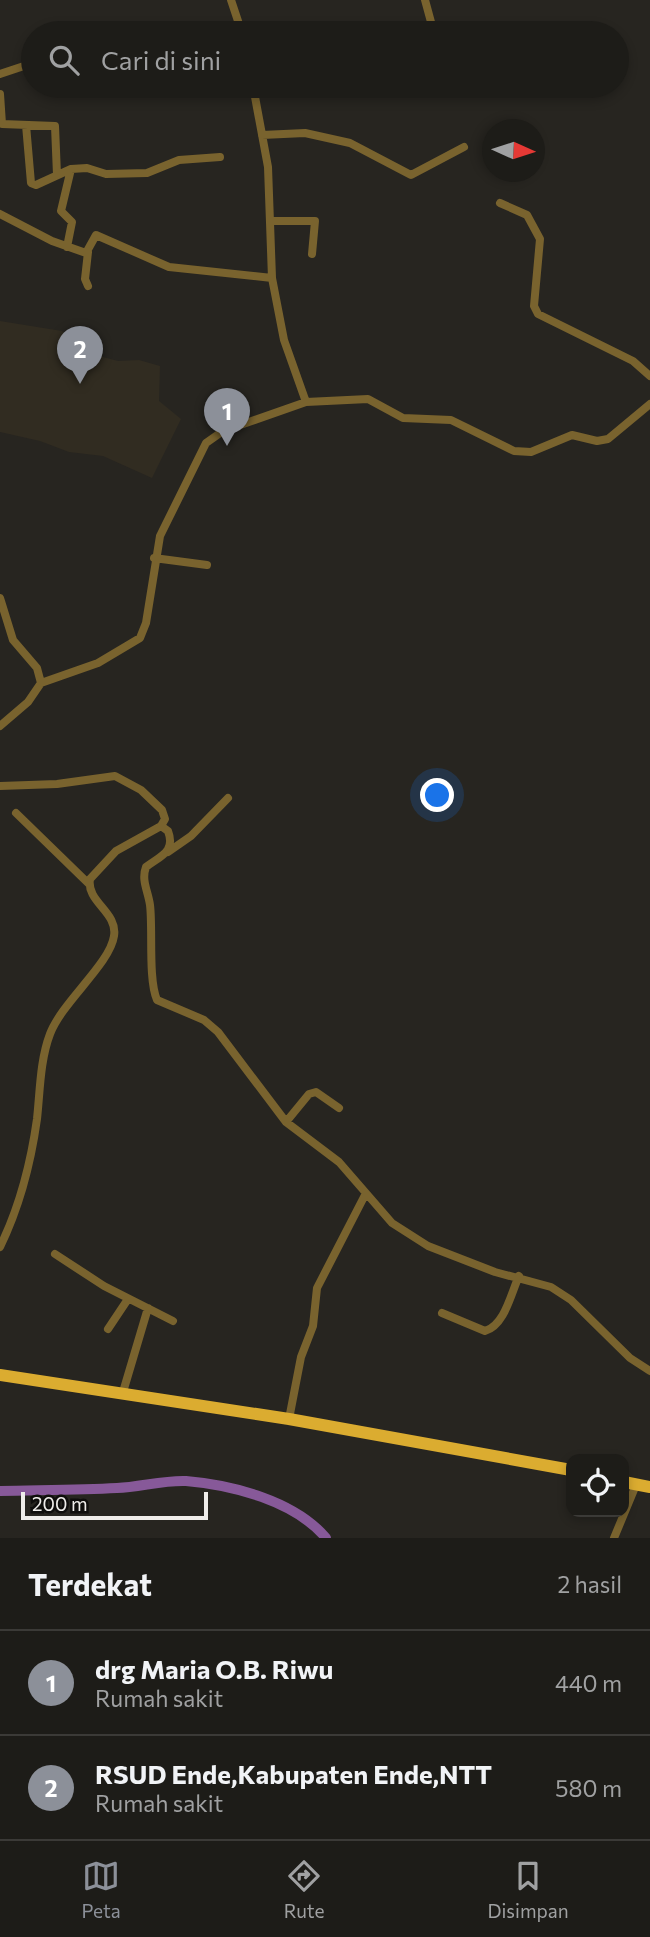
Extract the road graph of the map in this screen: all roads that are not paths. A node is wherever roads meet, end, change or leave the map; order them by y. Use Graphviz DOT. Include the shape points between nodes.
graph roads {
  1 [pos="232,0"];
  2 [pos="425,0"];
  3 [pos="238,21"];
  4 [pos="431,21"];
  5 [pos="21,67"];
  6 [pos="0,74"];
  7 [pos="0,94"];
  8 [pos="255,98"];
  9 [pos="1,124"];
  10 [pos="26,125"];
  11 [pos="262,135"];
  12 [pos="464,147"];
  13 [pos="220,157"];
  14 [pos="71,169"];
  15 [pos="57,175"];
  16 [pos="500,203"];
  17 [pos="0,214"];
  18 [pos="271,221"];
  19 [pos="67,247"];
  20 [pos="88,252"];
  21 [pos="312,254"];
  22 [pos="272,278"];
  23 [pos="88,286"];
  24 [pos="650,376"];
  25 [pos="306,402"];
  26 [pos="650,404"];
  27 [pos="154,558"];
  28 [pos="206,565"];
  29 [pos="0,598"];
  30 [pos="41,683"];
  31 [pos="0,726"];
  32 [pos="0,786"];
  33 [pos="228,798"];
  34 [pos="16,813"];
  35 [pos="161,826"];
  36 [pos="167,853"];
  37 [pos="89,884"];
  38 [pos="339,1108"];
  39 [pos="286,1122"];
  40 [pos="365,1195"];
  41 [pos="0,1247"];
  42 [pos="55,1254"];
  43 [pos="519,1276"];
  44 [pos="128,1299"];
  45 [pos="148,1308"];
  46 [pos="442,1313"];
  47 [pos="173,1321"];
  48 [pos="108,1329"];
  49 [pos="650,1371"];
  50 [pos="0,1375"];
  51 [pos="123,1392"];
  52 [pos="289,1419"];
  53 [pos="566,1470"];
  54 [pos="630,1483"];
  55 [pos="650,1488"];
  56 [pos="614,1538"];
  1 -- 3 [label="street"];
  2 -- 4 [label="street"];
  5 -- 6 [label="street"];
  7 -- 9 [label="street"];
  8 -- 11 [label="street"];
  9 -- 10 [label="street"];
  10 -- 15 [label="street" via="55,126"];
  10 -- 15 [label="street" via="31,183"];
  11 -- 12 [label="street" via="305,134 349,142 411,175"];
  11 -- 18 [label="street"];
  13 -- 14 [label="street" via="179,160 147,173"];
  14 -- 15 [label="street"];
  14 -- 19 [label="street" via="61,210 72,222"];
  16 -- 24 [label="street" via="529,216 540,239 537,312 633,361"];
  17 -- 19 [label="street"];
  18 -- 21 [label="street" via="315,220"];
  18 -- 22 [label="street"];
  19 -- 20 [label="street"];
  20 -- 22 [label="street" via="96,235 169,267"];
  20 -- 23 [label="street"];
  22 -- 25 [label="street" via="284,340"];
  25 -- 26 [label="street" via="368,399 405,419 451,420 514,451 531,452 572,435 597,442 608,439"];
  25 -- 27 [label="street" via="223,431 206,443 160,536"];
  27 -- 28 [label="street"];
  27 -- 30 [label="street" via="140,638 97,663"];
  29 -- 30 [label="street" via="13,640 37,668"];
  30 -- 31 [label="street" via="28,702"];
  32 -- 35 [label="street" via="115,776 141,790 162,810 165,819"];
  33 -- 36 [label="street"];
  34 -- 37 [label="street"];
  35 -- 36 [label="street" via="170,838"];
  35 -- 37 [label="street" via="116,851"];
  36 -- 39 [label="street" via="146,867 143,878 149,901 156,1000 204,1020 218,1031"];
  37 -- 41 [label="street" via="111,919 114,938 50,1033 26,1171"];
  38 -- 39 [label="street" via="316,1092 309,1094"];
  39 -- 40 [label="street" via="329,1152"];
  40 -- 43 [label="street" via="418,1241 484,1268"];
  40 -- 52 [label="street" via="317,1288 313,1326 301,1357"];
  42 -- 44 [label="street"];
  43 -- 46 [label="street" via="491,1329 485,1331"];
  43 -- 49 [label="street" via="571,1300 630,1358"];
  44 -- 45 [label="street"];
  44 -- 48 [label="street"];
  45 -- 47 [label="street"];
  45 -- 51 [label="street"];
  50 -- 51 [label="highway"];
  51 -- 52 [label="highway"];
  52 -- 53 [label="highway"];
  54 -- 55 [label="highway"];
  54 -- 56 [label="street"];
}
